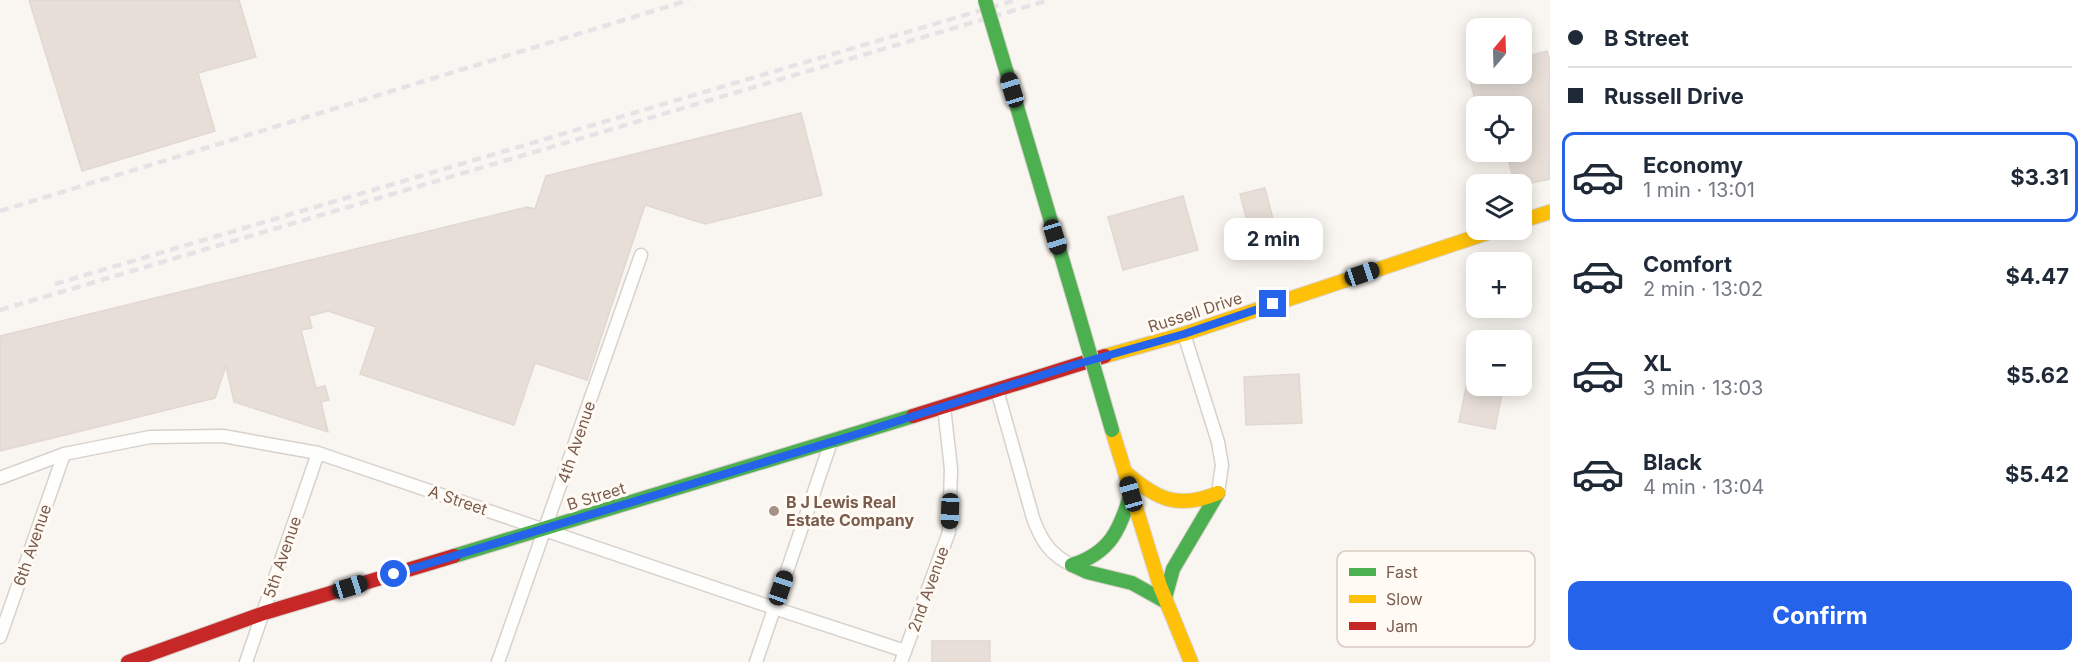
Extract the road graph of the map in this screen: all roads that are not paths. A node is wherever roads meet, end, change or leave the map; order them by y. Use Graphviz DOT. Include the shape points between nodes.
graph roads {
  1 [pos="985,0"];
  2 [pos="1550,212"];
  3 [pos="1532,218"];
  4 [pos="1466,240"];
  5 [pos="641,255"];
  6 [pos="1184,334"];
  7 [pos="1074,365"];
  8 [pos="997,390"];
  9 [pos="944,408"];
  10 [pos="831,442"];
  11 [pos="318,453"];
  12 [pos="64,454"];
  13 [pos="1125,472"];
  14 [pos="0,478"];
  15 [pos="1218,493"];
  16 [pos="1131,494"];
  17 [pos="545,529"];
  18 [pos="1072,566"];
  19 [pos="1166,600"];
  20 [pos="774,608"];
  21 [pos="264,613"];
  22 [pos="0,637"];
  23 [pos="903,656"];
  24 [pos="128,662"];
  25 [pos="246,662"];
  26 [pos="498,662"];
  27 [pos="756,662"];
  28 [pos="1191,662"];
  1 -- 13 [label="street, bridge"];
  2 -- 3 [label="street"];
  4 -- 6 [label="street, Russell Drive"];
  5 -- 17 [label="street, 4th Avenue"];
  6 -- 7 [label="street, Russell Drive"];
  6 -- 15 [label="street" via="1218,442 1222,465"];
  7 -- 8 [label="street, B Street"];
  8 -- 9 [label="street, B Street"];
  8 -- 18 [label="street" via="1039,535 1048,549"];
  9 -- 10 [label="street, B Street"];
  9 -- 23 [label="street, 2nd Avenue" via="951,470 949,532"];
  10 -- 17 [label="street, B Street"];
  10 -- 20 [label="street"];
  11 -- 12 [label="street, A Street" via="223,436 150,437"];
  11 -- 17 [label="street, A Street"];
  11 -- 21 [label="street, 5th Avenue"];
  12 -- 14 [label="street, A Street"];
  12 -- 22 [label="street, 6th Avenue"];
  13 -- 15 [label="street" via="1163,499 1179,503 1204,500"];
  13 -- 16 [label="street"];
  15 -- 19 [label="street" via="1170,572"];
  16 -- 18 [label="street" via="1120,524 1103,551"];
  16 -- 19 [label="street"];
  17 -- 20 [label="street, A Street"];
  17 -- 21 [label="street, B Street"];
  17 -- 26 [label="street, 4th Avenue"];
  18 -- 19 [label="street" via="1132,583"];
  19 -- 28 [label="street"];
  20 -- 23 [label="street, A Street"];
  20 -- 27 [label="street"];
  21 -- 24 [label="street, B Street"];
  21 -- 25 [label="street, 5th Avenue"];
}
